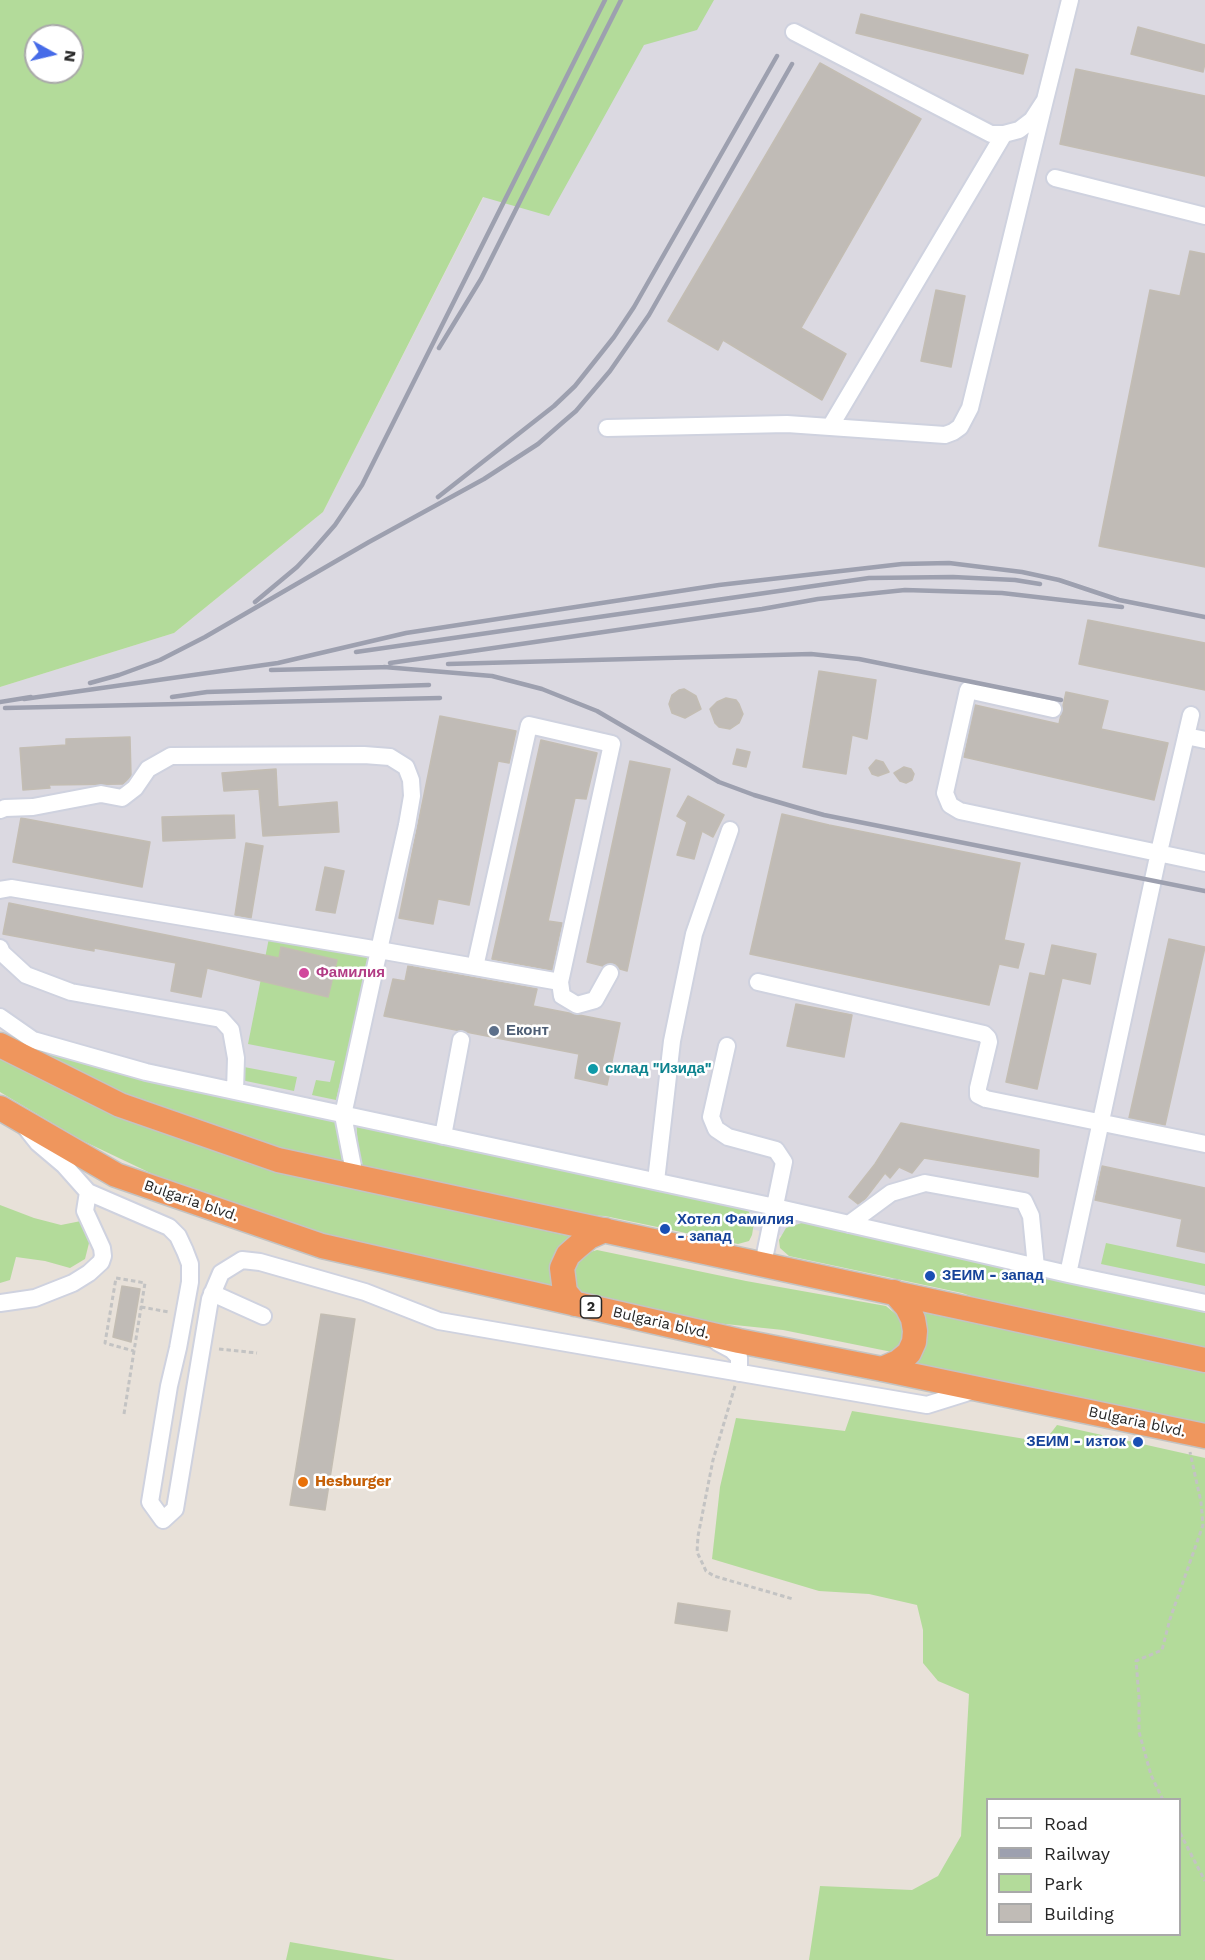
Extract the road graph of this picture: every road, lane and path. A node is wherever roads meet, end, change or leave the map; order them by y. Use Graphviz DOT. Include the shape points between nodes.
graph roads {
  1 [pos="1070,0"];
  2 [pos="794,32"];
  3 [pos="1045,100"];
  4 [pos="1004,134"];
  5 [pos="1055,178"];
  6 [pos="1205,216"];
  7 [pos="830,427"];
  8 [pos="607,428"];
  9 [pos="1053,709"];
  10 [pos="1191,715"];
  11 [pos="1186,736"];
  12 [pos="1205,740"];
  13 [pos="0,810"];
  14 [pos="730,830"];
  15 [pos="1159,852"];
  16 [pos="1205,862"];
  17 [pos="0,890"];
  18 [pos="0,948"];
  19 [pos="379,950"];
  20 [pos="476,967"];
  21 [pos="610,973"];
  22 [pos="560,982"];
  23 [pos="758,982"];
  24 [pos="0,1017"];
  25 [pos="462,1040"];
  26 [pos="0,1045"];
  27 [pos="728,1046"];
  28 [pos="235,1091"];
  29 [pos="9,1113"];
  30 [pos="344,1115"];
  31 [pos="1100,1122"];
  32 [pos="443,1136"];
  33 [pos="1205,1144"];
  34 [pos="355,1177"];
  35 [pos="656,1181"];
  36 [pos="88,1192"];
  37 [pos="775,1207"];
  38 [pos="849,1224"];
  39 [pos="605,1230"];
  40 [pos="763,1264"];
  41 [pos="1036,1267"];
  42 [pos="1068,1274"];
  43 [pos="212,1293"];
  44 [pos="894,1293"];
  45 [pos="0,1303"];
  46 [pos="1205,1303"];
  47 [pos="575,1304"];
  48 [pos="263,1316"];
  49 [pos="695,1331"];
  50 [pos="202,1347"];
  51 [pos="134,1351"];
  52 [pos="257,1353"];
  53 [pos="1205,1360"];
  54 [pos="882,1369"];
  55 [pos="739,1373"];
  56 [pos="979,1389"];
  57 [pos="124,1414"];
  58 [pos="1195,1434"];
  59 [pos="793,1599"];
  60 [pos="1162,1798"];
  61 [pos="1181,1837"];
  62 [pos="1205,1881"];
  1 -- 3 [label="street"];
  2 -- 4 [label="street" via="991,134"];
  3 -- 4 [label="street" via="1032,120 1019,130"];
  3 -- 7 [label="street" via="970,408 960,427 945,435"];
  4 -- 7 [label="street"];
  5 -- 6 [label="street"];
  7 -- 8 [label="street" via="787,424"];
  9 -- 15 [label="street" via="968,690 945,793 950,805 960,811"];
  10 -- 11 [label="street"];
  11 -- 12 [label="street"];
  11 -- 15 [label="street"];
  13 -- 19 [label="street" via="101,794 122,798 135,788 148,769 171,756 390,757 406,767 412,796"];
  14 -- 35 [label="street" via="694,934 672,1041"];
  15 -- 16 [label="street"];
  15 -- 31 [label="street"];
  17 -- 19 [label="street" via="11,888"];
  18 -- 28 [label="street" via="26,975 71,992 221,1019 231,1030 236,1058"];
  19 -- 20 [label="street"];
  19 -- 30 [label="street"];
  20 -- 22 [label="street"];
  20 -- 22 [label="street" via="529,724 612,744"];
  21 -- 22 [label="street" via="596,1000 577,1005 562,996"];
  23 -- 31 [label="street" via="984,1034 989,1042 978,1095 986,1100"];
  24 -- 28 [label="street" via="33,1040 146,1072"];
  25 -- 32 [label="street"];
  26 -- 34 [label="highway" via="120,1105 278,1160"];
  27 -- 37 [label="street" via="711,1117 716,1129 728,1137 776,1150 784,1162"];
  28 -- 30 [label="street"];
  29 -- 36 [label="street"];
  29 -- 47 [label="highway, Bulgaria blvd. / 2" via="116,1175 322,1246"];
  30 -- 32 [label="street"];
  30 -- 34 [label="street"];
  31 -- 33 [label="street"];
  31 -- 42 [label="street"];
  32 -- 35 [label="street"];
  34 -- 39 [label="highway"];
  35 -- 37 [label="street"];
  36 -- 45 [label="street" via="85,1211 102,1248 101,1262 74,1283 35,1298"];
  36 -- 50 [label="street" via="169,1227 178,1236 190,1264 150,1502 163,1520 175,1509"];
  37 -- 38 [label="street"];
  37 -- 40 [label="street"];
  38 -- 41 [label="street"];
  38 -- 41 [label="street" via="891,1193 925,1183 1024,1201 1031,1216"];
  39 -- 40 [label="highway"];
  39 -- 47 [label="highway" via="576,1247 562,1268 565,1292"];
  40 -- 44 [label="highway"];
  41 -- 42 [label="street"];
  42 -- 46 [label="street"];
  43 -- 48 [label="street"];
  43 -- 50 [label="street"];
  43 -- 55 [label="street" via="220,1273 232,1265 242,1260 260,1262 365,1292 439,1321"];
  44 -- 53 [label="highway"];
  44 -- 54 [label="highway" via="913,1319 914,1342 909,1353"];
  47 -- 49 [label="highway, Bulgaria blvd. / 2"];
  49 -- 54 [label="highway, Bulgaria blvd. / 2"];
  49 -- 55 [label="street" via="732,1350 739,1358"];
  50 -- 52 [label="path"];
  51 -- 51 [label="path" via="145,1283 116,1278 105,1343"];
  51 -- 57 [label="path"];
  54 -- 56 [label="highway, Bulgaria blvd. / 2"];
  55 -- 56 [label="street" via="927,1405"];
  55 -- 59 [label="path" via="713,1460 697,1552 706,1571 714,1576"];
  56 -- 58 [label="highway, Bulgaria blvd. / 2"];
  58 -- 60 [label="path" via="1203,1524 1162,1650 1136,1661 1139,1732"];
  61 -- 62 [label="path"];
}
